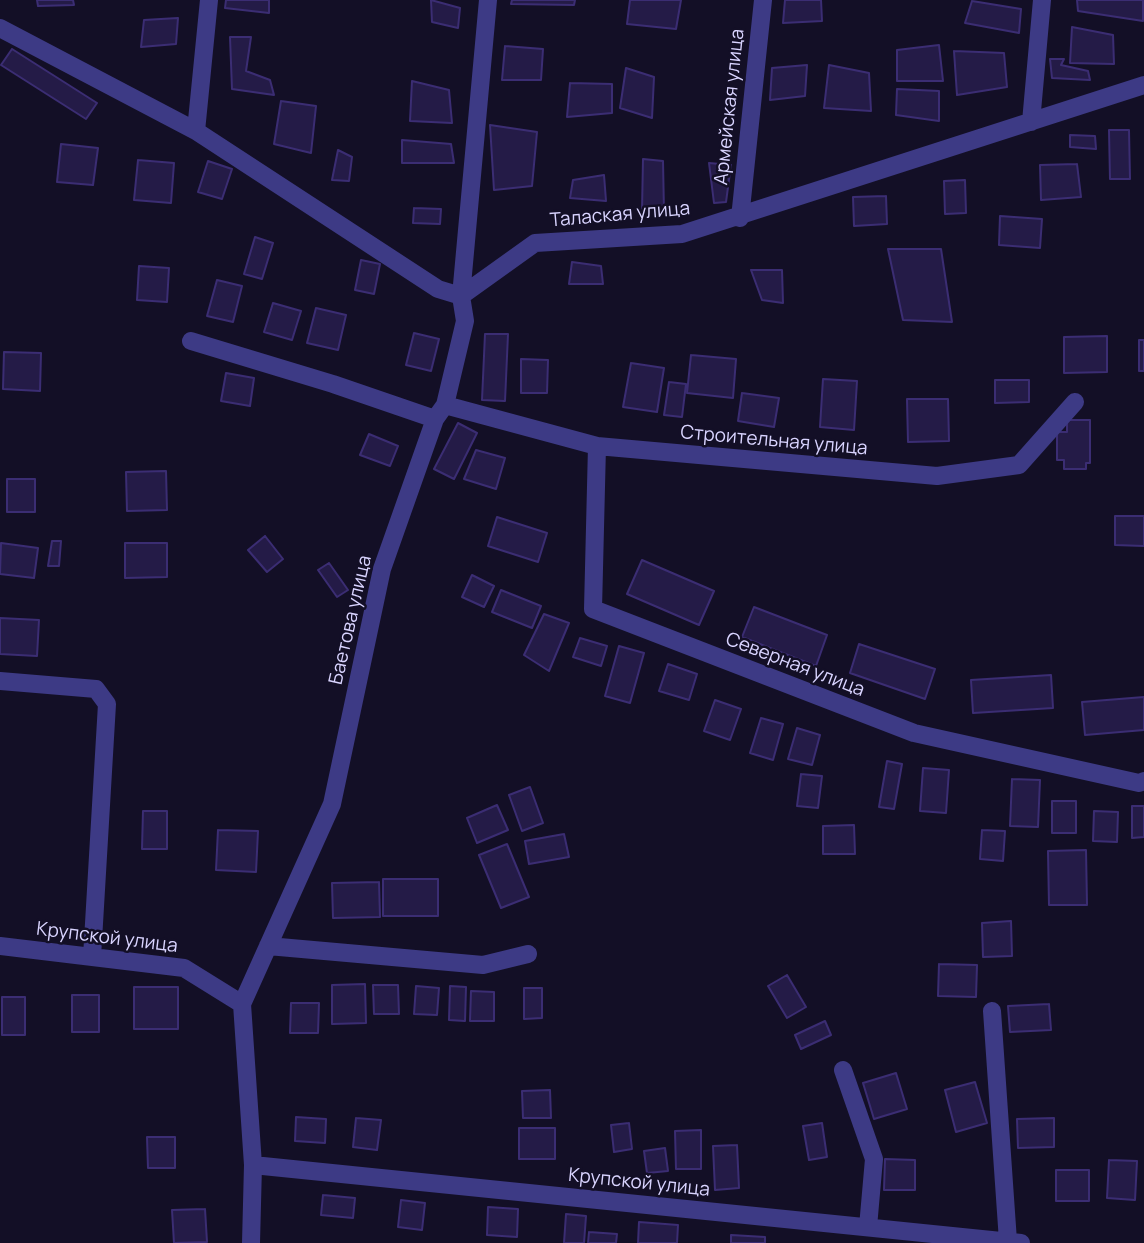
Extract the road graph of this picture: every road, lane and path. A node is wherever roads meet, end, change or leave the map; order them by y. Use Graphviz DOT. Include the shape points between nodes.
graph roads {
  1 [pos="209,0"];
  2 [pos="488,0"];
  3 [pos="763,0"];
  4 [pos="1042,0"];
  5 [pos="0,29"];
  6 [pos="1144,86"];
  7 [pos="1031,122"];
  8 [pos="196,131"];
  9 [pos="740,218"];
  10 [pos="461,296"];
  11 [pos="191,341"];
  12 [pos="1075,402"];
  13 [pos="440,412"];
  14 [pos="597,446"];
  15 [pos="0,681"];
  16 [pos="1144,781"];
  17 [pos="0,946"];
  18 [pos="268,946"];
  19 [pos="528,954"];
  20 [pos="92,957"];
  21 [pos="242,1004"];
  22 [pos="992,1011"];
  23 [pos="843,1070"];
  24 [pos="253,1165"];
  25 [pos="868,1227"];
  26 [pos="1014,1242"];
  27 [pos="251,1243"];
  1 -- 8 [label="street"];
  2 -- 10 [label="street, Баетова улица"];
  3 -- 9 [label="street, Армейская улица"];
  4 -- 7 [label="street"];
  5 -- 8 [label="street"];
  6 -- 7 [label="street, Талаская улица"];
  7 -- 9 [label="street, Талаская улица"];
  8 -- 10 [label="street" via="438,289"];
  9 -- 10 [label="street, Талаская улица" via="682,234 535,243"];
  10 -- 13 [label="street, Баетова улица" via="466,321"];
  11 -- 13 [label="street, Строительная улица"];
  12 -- 14 [label="street, Строительная улица" via="1019,465 937,476"];
  13 -- 14 [label="street, Строительная улица"];
  13 -- 18 [label="street, Баетова улица" via="382,569 332,804"];
  14 -- 16 [label="street, Северная улица" via="593,609 914,733"];
  15 -- 20 [label="street" via="96,689 107,704"];
  17 -- 20 [label="street, Крупской улица"];
  18 -- 19 [label="street" via="483,965"];
  18 -- 21 [label="street, Баетова улица"];
  20 -- 21 [label="street, Крупской улица" via="184,968"];
  21 -- 24 [label="street, Баетова улица"];
  22 -- 26 [label="street"];
  23 -- 25 [label="street" via="874,1159"];
  24 -- 25 [label="street, Крупской улица"];
  24 -- 27 [label="street, Баетова улица"];
  25 -- 26 [label="street, Крупской улица"];
}
